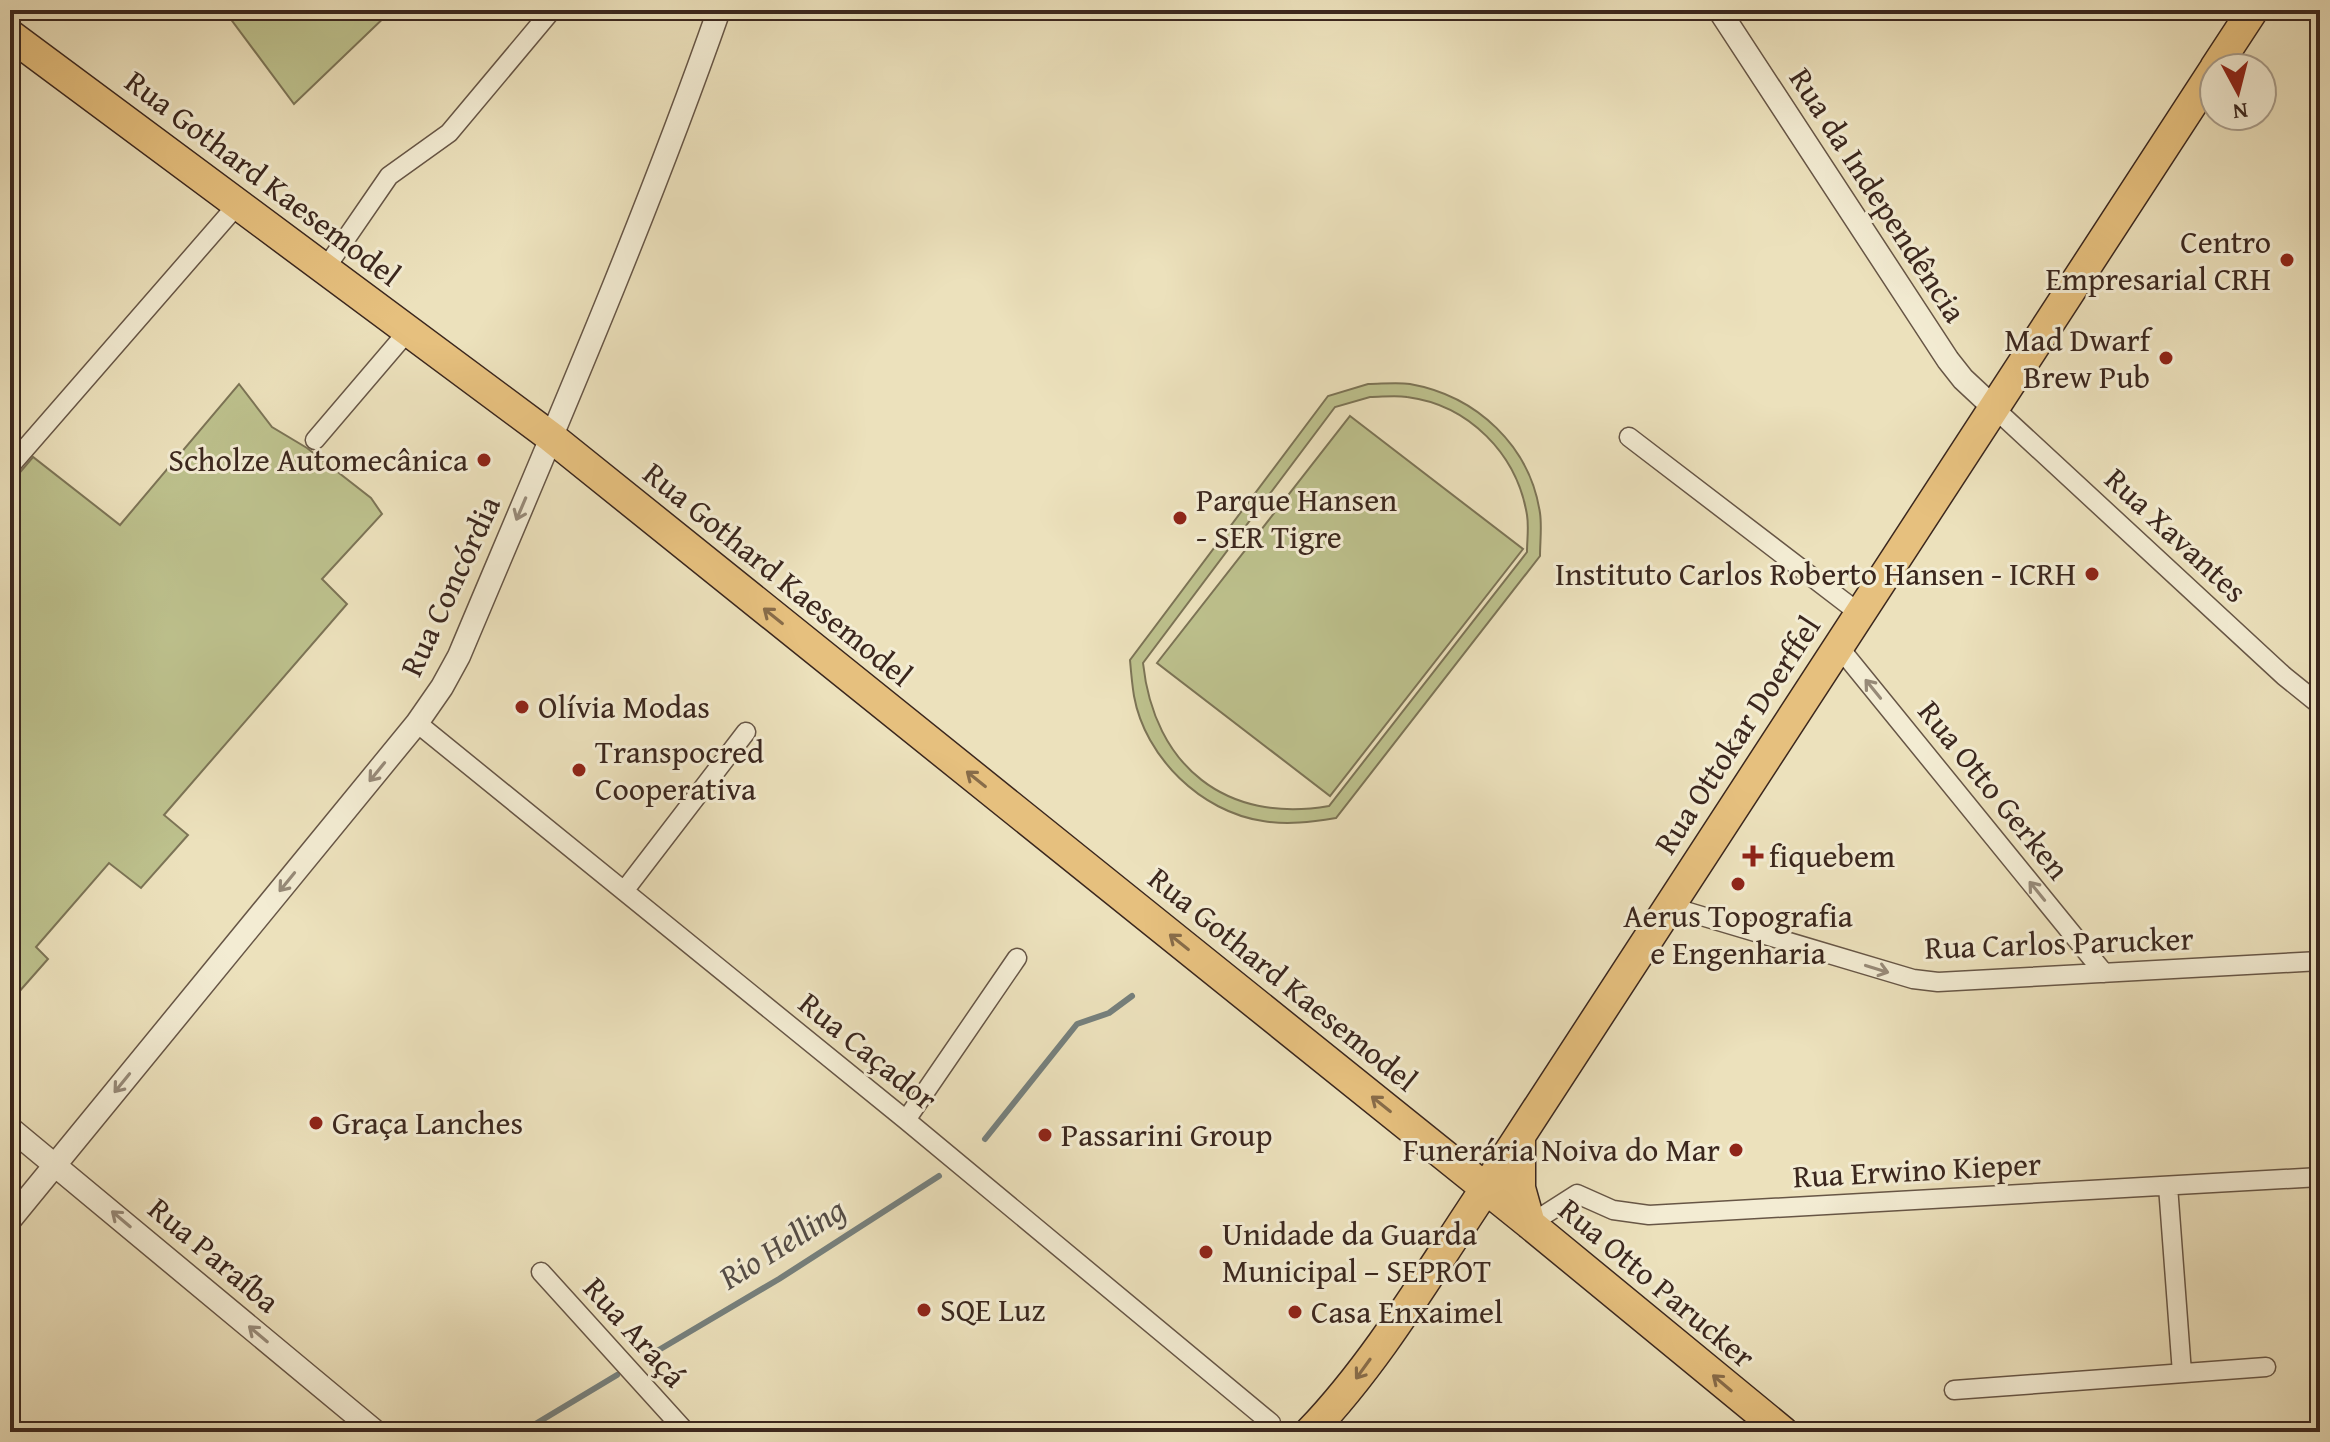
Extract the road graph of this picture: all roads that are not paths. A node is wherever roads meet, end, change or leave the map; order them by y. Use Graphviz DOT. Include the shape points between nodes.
graph roads {
  1 [pos="552,10"];
  2 [pos="719,10"];
  3 [pos="1719,10"];
  4 [pos="2253,10"];
  5 [pos="10,35"];
  6 [pos="2226,52"];
  7 [pos="2198,95"];
  8 [pos="238,204"];
  9 [pos="325,269"];
  10 [pos="408,331"];
  11 [pos="1993,407"];
  12 [pos="551,437"];
  13 [pos="1629,437"];
  14 [pos="315,440"];
  15 [pos="10,466"];
  16 [pos="1859,613"];
  17 [pos="1838,646"];
  18 [pos="2320,705"];
  19 [pos="417,723"];
  20 [pos="746,732"];
  21 [pos="624,891"];
  22 [pos="1668,906"];
  23 [pos="1017,958"];
  24 [pos="2320,961"];
  25 [pos="2104,973"];
  26 [pos="906,1120"];
  27 [pos="10,1128"];
  28 [pos="1520,1136"];
  29 [pos="55,1164"];
  30 [pos="2320,1177"];
  31 [pos="2168,1186"];
  32 [pos="1486,1188"];
  33 [pos="10,1220"];
  34 [pos="1530,1224"];
  35 [pos="541,1272"];
  36 [pos="2266,1367"];
  37 [pos="2182,1373"];
  38 [pos="1954,1390"];
  39 [pos="1268,1429"];
  40 [pos="376,1432"];
  41 [pos="686,1432"];
  42 [pos="1310,1432"];
  43 [pos="1783,1432"];
  1 -- 9 [label="street" via="449,133 389,176"];
  2 -- 12 [label="street, Rua Concórdia" via="649,199"];
  3 -- 11 [label="street, Rua da Independência" via="1948,360"];
  4 -- 6 [label="main road, Rua Ottokar Doerffel"];
  5 -- 8 [label="main road, Rua Gothard Kaesemodel"];
  7 -- 11 [label="main road, Rua Ottokar Doerffel"];
  8 -- 9 [label="main road, Rua Gothard Kaesemodel"];
  8 -- 15 [label="street"];
  9 -- 10 [label="main road, Rua Gothard Kaesemodel"];
  10 -- 12 [label="main road, Rua Gothard Kaesemodel"];
  10 -- 14 [label="street"];
  11 -- 16 [label="main road, Rua Ottokar Doerffel"];
  11 -- 18 [label="street, Rua Xavantes"];
  12 -- 19 [label="street, Rua Concórdia, one-way" via="459,656"];
  32 -- 12 [label="main road, Rua Gothard Kaesemodel, one-way"];
  13 -- 16 [label="street"];
  16 -- 17 [label="main road, Rua Ottokar Doerffel"];
  17 -- 22 [label="main road, Rua Ottokar Doerffel"];
  25 -- 17 [label="street, Rua Otto Gerken, one-way"];
  19 -- 21 [label="street, Rua Caçador"];
  19 -- 29 [label="street, Rua Concórdia, one-way"];
  20 -- 21 [label="street"];
  21 -- 26 [label="street, Rua Caçador"];
  22 -- 25 [label="street, Rua Carlos Parucker, one-way" via="1913,979 1964,983"];
  22 -- 28 [label="main road, Rua Ottokar Doerffel"];
  23 -- 26 [label="street"];
  24 -- 25 [label="street, Rua Carlos Parucker"];
  26 -- 39 [label="street, Rua Caçador"];
  27 -- 29 [label="street, Rua Paraíba"];
  28 -- 32 [label="main road, Rua Ottokar Doerffel"];
  28 -- 34 [label="main road" via="1520,1188"];
  29 -- 33 [label="street, Rua Concórdia"];
  40 -- 29 [label="street, Rua Paraíba, one-way"];
  30 -- 31 [label="street, Rua Erwino Kieper"];
  31 -- 34 [label="street, Rua Erwino Kieper" via="1649,1215 1613,1210 1577,1194"];
  31 -- 37 [label="street"];
  32 -- 34 [label="main road, Rua Otto Parucker"];
  32 -- 42 [label="main road, Rua Ottokar Doerffel, one-way" via="1375,1353"];
  43 -- 34 [label="main road, Rua Otto Parucker, one-way"];
  35 -- 41 [label="street, Rua Araçá"];
  36 -- 37 [label="street"];
  37 -- 38 [label="street"];
}
